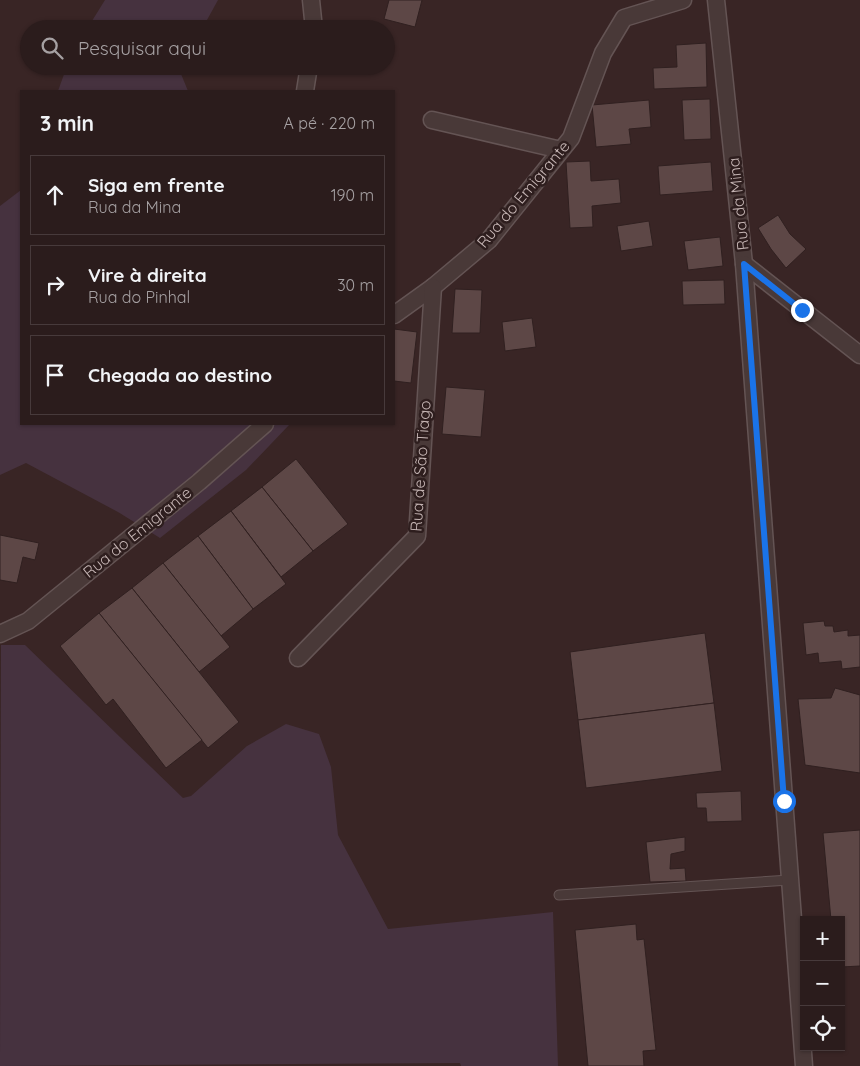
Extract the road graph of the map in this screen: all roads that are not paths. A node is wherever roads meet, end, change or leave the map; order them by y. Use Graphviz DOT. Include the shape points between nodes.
graph roads {
  1 [pos="311,0"];
  2 [pos="682,0"];
  3 [pos="716,0"];
  4 [pos="313,20"];
  5 [pos="308,75"];
  6 [pos="305,90"];
  7 [pos="432,120"];
  8 [pos="561,150"];
  9 [pos="744,264"];
  10 [pos="433,287"];
  11 [pos="395,314"];
  12 [pos="860,355"];
  13 [pos="264,425"];
  14 [pos="1,633"];
  15 [pos="298,658"];
  16 [pos="790,880"];
  17 [pos="559,895"];
  18 [pos="804,1066"];
  1 -- 4 [label="street"];
  2 -- 8 [label="street, Rua do Emigrante" via="624,18 603,53 570,138"];
  3 -- 9 [label="street, Rua da Mina"];
  5 -- 6 [label="street"];
  7 -- 8 [label="street"];
  8 -- 10 [label="street, Rua do Emigrante" via="488,240"];
  9 -- 12 [label="street"];
  9 -- 16 [label="street, Rua da Mina"];
  10 -- 11 [label="street, Rua do Emigrante"];
  10 -- 15 [label="street, Rua de São Tiago" via="417,536"];
  13 -- 14 [label="street, Rua do Emigrante" via="28,622"];
  16 -- 17 [label="lane"];
  16 -- 18 [label="street, Rua da Mina"];
}
